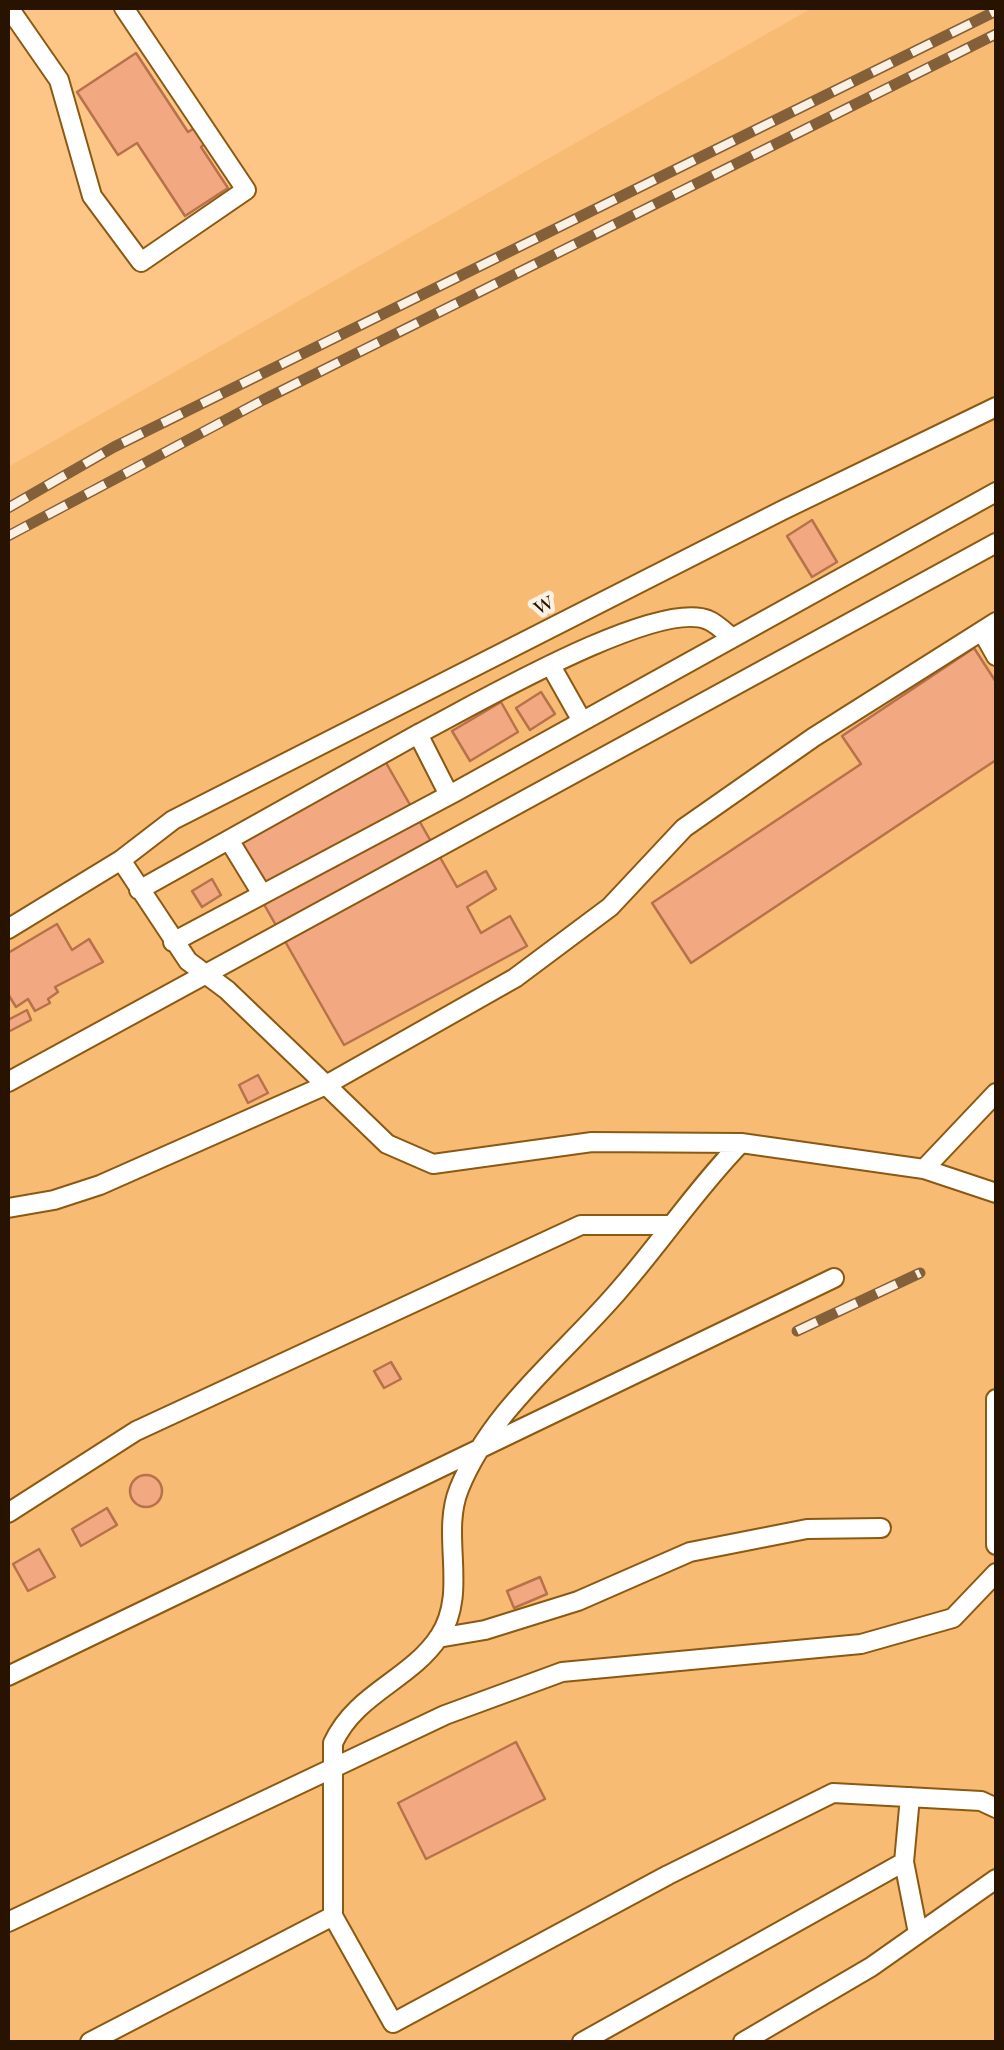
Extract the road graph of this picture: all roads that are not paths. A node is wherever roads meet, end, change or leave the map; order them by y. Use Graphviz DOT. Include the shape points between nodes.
graph roads {
  1 [pos="9,8"];
  2 [pos="124,8"];
  3 [pos="996,407"];
  4 [pos="996,492"];
  5 [pos="996,543"];
  6 [pos="989,627"];
  7 [pos="732,638"];
  8 [pos="996,656"];
  9 [pos="551,666"];
  10 [pos="582,721"];
  11 [pos="418,734"];
  12 [pos="448,795"];
  13 [pos="229,840"];
  14 [pos="121,860"];
  15 [pos="140,890"];
  16 [pos="262,894"];
  17 [pos="8,929"];
  18 [pos="173,942"];
  19 [pos="206,974"];
  20 [pos="8,1082"];
  21 [pos="326,1085"];
  22 [pos="996,1093"];
  23 [pos="741,1143"];
  24 [pos="924,1169"];
  25 [pos="996,1193"];
  26 [pos="8,1208"];
  27 [pos="670,1225"];
  28 [pos="834,1278"];
  29 [pos="996,1399"];
  30 [pos="484,1443"];
  31 [pos="8,1513"];
  32 [pos="881,1528"];
  33 [pos="996,1545"];
  34 [pos="996,1572"];
  35 [pos="438,1638"];
  36 [pos="8,1676"];
  37 [pos="333,1769"];
  38 [pos="910,1797"];
  39 [pos="996,1808"];
  40 [pos="904,1862"];
  41 [pos="996,1879"];
  42 [pos="333,1916"];
  43 [pos="8,1922"];
  44 [pos="918,1933"];
  45 [pos="393,2023"];
  46 [pos="90,2042"];
  47 [pos="388,2042"];
  48 [pos="582,2042"];
  49 [pos="743,2042"];
  1 -- 2 [label="lane" via="59,80 92,196 142,262 246,190"];
  3 -- 14 [label="lane, w" via="173,820"];
  4 -- 7 [label="lane"];
  5 -- 19 [label="lane"];
  6 -- 8 [label="lane"];
  6 -- 21 [label="lane" via="684,828 610,907 515,978"];
  7 -- 9 [label="lane" via="706,618 657,620"];
  7 -- 10 [label="lane"];
  9 -- 10 [label="lane"];
  9 -- 11 [label="lane"];
  10 -- 12 [label="lane"];
  11 -- 12 [label="lane"];
  11 -- 13 [label="lane"];
  12 -- 16 [label="lane"];
  13 -- 15 [label="lane"];
  13 -- 16 [label="lane"];
  14 -- 15 [label="lane"];
  14 -- 17 [label="lane, w"];
  15 -- 18 [label="lane"];
  16 -- 18 [label="lane"];
  18 -- 19 [label="lane"];
  19 -- 20 [label="lane"];
  19 -- 21 [label="lane"];
  21 -- 23 [label="lane" via="386,1144 433,1164 592,1142"];
  21 -- 26 [label="lane" via="100,1185"];
  22 -- 24 [label="lane"];
  23 -- 24 [label="lane"];
  23 -- 27 [label="lane"];
  24 -- 25 [label="lane"];
  27 -- 30 [label="lane"];
  27 -- 31 [label="lane" via="581,1225 136,1431"];
  28 -- 30 [label="lane"];
  29 -- 33 [label="lane"];
  30 -- 35 [label="lane" via="458,1490 453,1600"];
  30 -- 36 [label="lane"];
  32 -- 35 [label="lane" via="807,1529 690,1552 578,1601"];
  34 -- 37 [label="lane" via="953,1618 862,1644 562,1672 445,1715"];
  35 -- 37 [label="lane" via="343,1721"];
  37 -- 42 [label="lane"];
  37 -- 43 [label="lane"];
  38 -- 39 [label="lane" via="981,1801"];
  38 -- 40 [label="lane"];
  38 -- 45 [label="lane" via="833,1793"];
  40 -- 44 [label="lane"];
  40 -- 48 [label="lane"];
  41 -- 44 [label="lane"];
  42 -- 45 [label="lane"];
  42 -- 46 [label="lane"];
  44 -- 49 [label="lane"];
  45 -- 47 [label="lane"];
}
